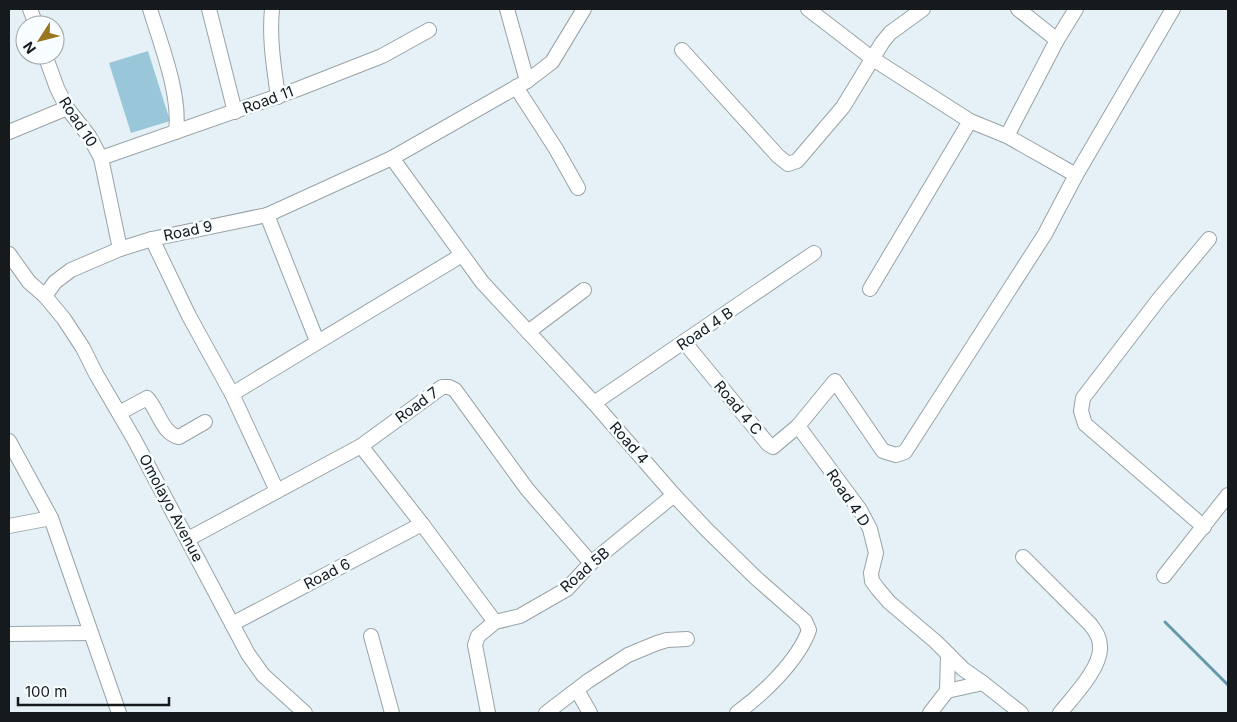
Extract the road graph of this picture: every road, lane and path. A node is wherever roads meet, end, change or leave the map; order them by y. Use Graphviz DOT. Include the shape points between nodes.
graph roads {
  1 [pos="150,9"];
  2 [pos="209,9"];
  3 [pos="275,9"];
  4 [pos="508,9"];
  5 [pos="584,9"];
  6 [pos="808,9"];
  7 [pos="923,9"];
  8 [pos="1018,9"];
  9 [pos="1076,9"];
  10 [pos="1173,9"];
  11 [pos="429,30"];
  12 [pos="1057,40"];
  13 [pos="682,50"];
  14 [pos="873,59"];
  15 [pos="49,65"];
  16 [pos="521,84"];
  17 [pos="278,97"];
  18 [pos="67,108"];
  19 [pos="235,112"];
  20 [pos="970,121"];
  21 [pos="9,132"];
  22 [pos="176,132"];
  23 [pos="1007,136"];
  24 [pos="101,158"];
  25 [pos="392,158"];
  26 [pos="1076,175"];
  27 [pos="578,188"];
  28 [pos="267,215"];
  29 [pos="152,239"];
  30 [pos="1209,239"];
  31 [pos="120,249"];
  32 [pos="9,254"];
  33 [pos="814,254"];
  34 [pos="462,255"];
  35 [pos="870,289"];
  36 [pos="584,290"];
  37 [pos="45,296"];
  38 [pos="528,332"];
  39 [pos="317,341"];
  40 [pos="685,343"];
  41 [pos="232,394"];
  42 [pos="594,403"];
  43 [pos="119,413"];
  44 [pos="205,422"];
  45 [pos="798,426"];
  46 [pos="9,441"];
  47 [pos="361,446"];
  48 [pos="277,491"];
  49 [pos="674,495"];
  50 [pos="1228,495"];
  51 [pos="51,518"];
  52 [pos="422,524"];
  53 [pos="9,526"];
  54 [pos="1204,527"];
  55 [pos="188,540"];
  56 [pos="1023,557"];
  57 [pos="591,563"];
  58 [pos="1164,576"];
  59 [pos="495,622"];
  60 [pos="232,624"];
  61 [pos="91,633"];
  62 [pos="9,634"];
  63 [pos="371,636"];
  64 [pos="687,639"];
  65 [pos="948,654"];
  66 [pos="983,683"];
  67 [pos="577,690"];
  68 [pos="947,691"];
  69 [pos="119,713"];
  70 [pos="305,713"];
  71 [pos="392,713"];
  72 [pos="488,713"];
  73 [pos="546,713"];
  74 [pos="590,713"];
  75 [pos="737,713"];
  76 [pos="930,713"];
  77 [pos="1021,713"];
  78 [pos="1060,713"];
  1 -- 22 [label="street" via="176,104"];
  2 -- 19 [label="street"];
  3 -- 17 [label="street" via="272,56"];
  4 -- 16 [label="street"];
  5 -- 16 [label="street, Road 9" via="552,62"];
  6 -- 14 [label="street"];
  7 -- 14 [label="street" via="890,33"];
  8 -- 12 [label="street"];
  9 -- 12 [label="street"];
  10 -- 26 [label="street"];
  11 -- 17 [label="street, Road 11" via="382,56"];
  12 -- 23 [label="street"];
  13 -- 14 [label="street" via="788,164 797,160 843,108"];
  14 -- 20 [label="street"];
  15 -- 18 [label="street, Road 10"];
  16 -- 25 [label="street, Road 9"];
  16 -- 27 [label="street"];
  17 -- 19 [label="street, Road 11"];
  18 -- 21 [label="street"];
  18 -- 24 [label="street, Road 10"];
  19 -- 22 [label="street, Road 11"];
  20 -- 23 [label="street"];
  20 -- 35 [label="street"];
  22 -- 24 [label="street, Road 11"];
  23 -- 26 [label="street"];
  24 -- 31 [label="street, Road 10"];
  25 -- 28 [label="street, Road 9"];
  25 -- 34 [label="street, Road 4"];
  26 -- 45 [label="street, Road 4 C" via="1045,234 905,452 896,455 883,451 835,381"];
  28 -- 29 [label="street, Road 9"];
  28 -- 39 [label="street"];
  29 -- 31 [label="street, Road 9"];
  29 -- 41 [label="street"];
  30 -- 54 [label="street" via="1083,398 1081,411 1085,424"];
  31 -- 37 [label="street, Road 9" via="71,270 55,282"];
  32 -- 37 [label="street" via="29,282"];
  33 -- 40 [label="street, Road 4 B"];
  34 -- 38 [label="street, Road 4"];
  34 -- 39 [label="street"];
  36 -- 38 [label="street"];
  37 -- 43 [label="street, Omolayo Avenue" via="83,348"];
  38 -- 42 [label="street, Road 4"];
  39 -- 41 [label="street"];
  40 -- 42 [label="street, Road 4 B"];
  40 -- 45 [label="street, Road 4 C" via="772,447"];
  41 -- 48 [label="street"];
  42 -- 49 [label="street, Road 4"];
  43 -- 44 [label="street" via="148,398 173,436 179,437"];
  43 -- 55 [label="street, Omolayo Avenue"];
  45 -- 65 [label="street, Road 4 D" via="860,510 870,529 876,553 872,581 889,602"];
  46 -- 51 [label="street"];
  47 -- 48 [label="street, Road 7"];
  47 -- 52 [label="street"];
  47 -- 57 [label="street, Road 7" via="442,387 455,390 527,489"];
  48 -- 55 [label="street, Road 7"];
  49 -- 57 [label="street, Road 5B"];
  49 -- 75 [label="street, Road 4" via="727,550 805,621 809,630 793,658"];
  50 -- 54 [label="street"];
  51 -- 53 [label="street"];
  51 -- 61 [label="street"];
  52 -- 59 [label="street"];
  52 -- 60 [label="street, Road 6"];
  54 -- 58 [label="street"];
  55 -- 60 [label="street, Omolayo Avenue"];
  56 -- 78 [label="street" via="1090,624 1101,647 1092,672"];
  57 -- 59 [label="street, Road 5B" via="567,589 520,616"];
  59 -- 72 [label="street, Road 5B" via="478,636 475,645"];
  60 -- 70 [label="street, Omolayo Avenue" via="262,674"];
  61 -- 62 [label="street"];
  61 -- 69 [label="street"];
  63 -- 71 [label="street"];
  64 -- 67 [label="street" via="657,642 628,655"];
  65 -- 66 [label="street, Road 4 D" via="962,670"];
  65 -- 68 [label="street"];
  66 -- 68 [label="street"];
  66 -- 77 [label="street, Road 4 D"];
  67 -- 73 [label="street"];
  67 -- 74 [label="street"];
  68 -- 76 [label="street"];
}
